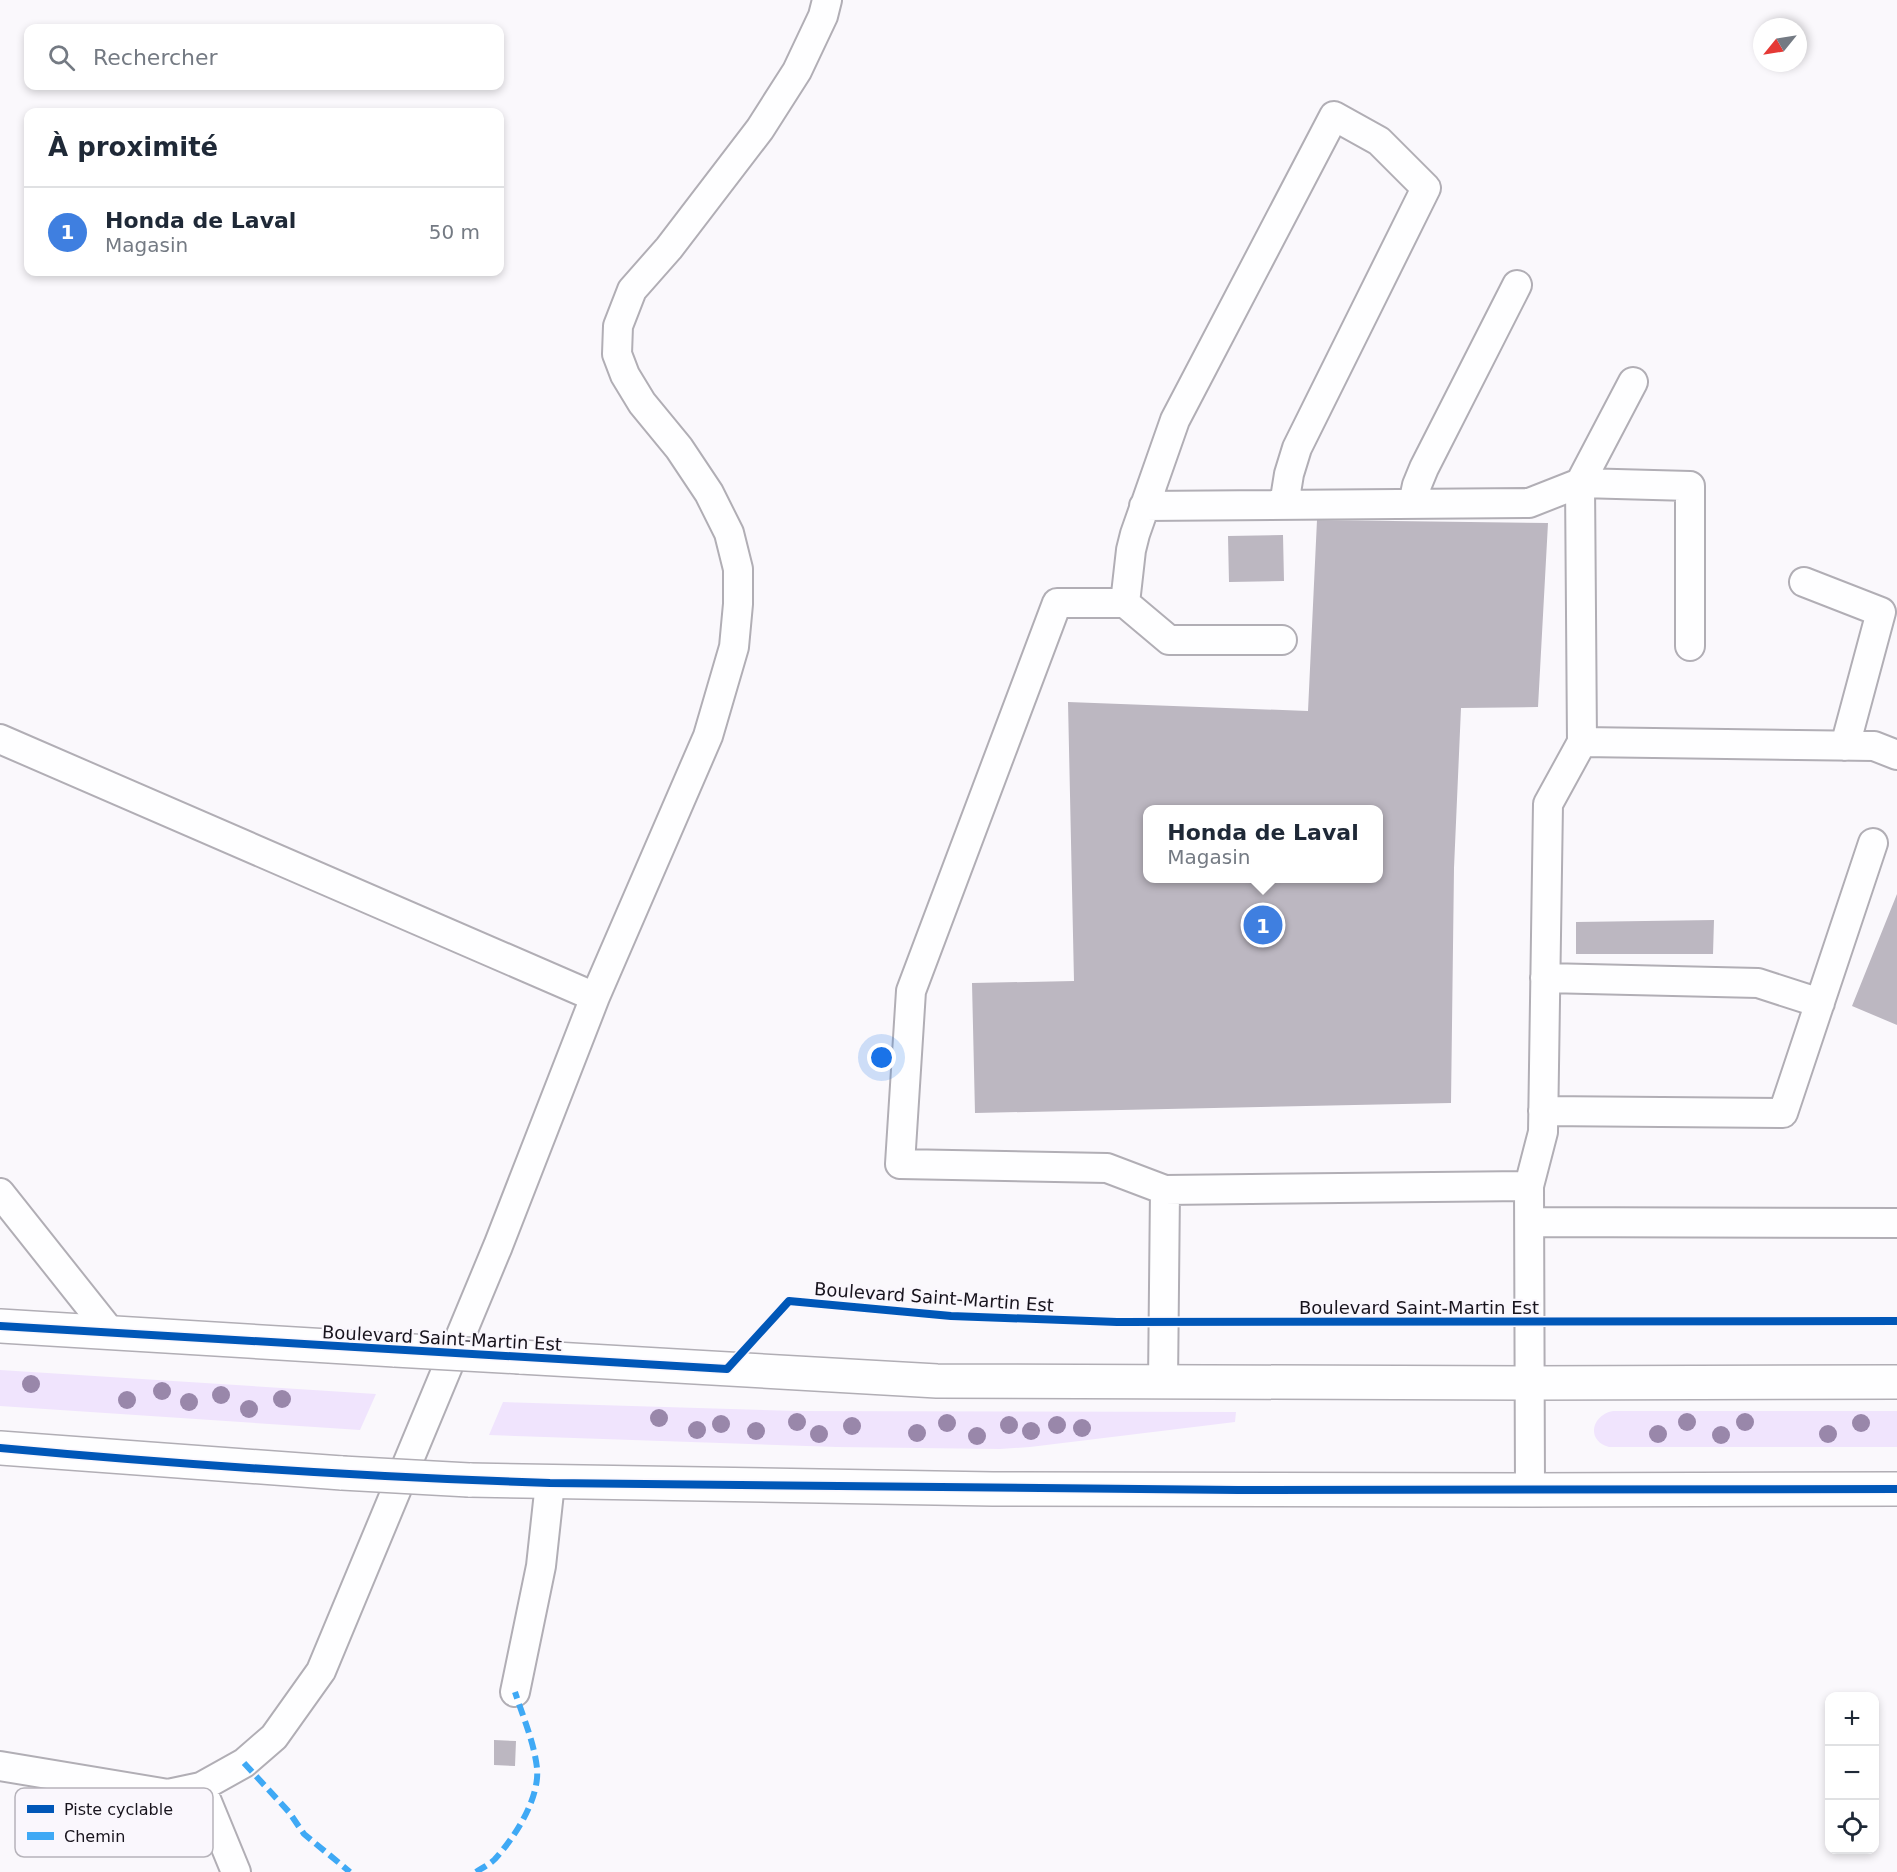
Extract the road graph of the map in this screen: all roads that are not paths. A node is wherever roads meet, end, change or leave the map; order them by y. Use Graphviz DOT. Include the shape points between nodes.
graph roads {
  1 [pos="827,0"];
  2 [pos="1517,285"];
  3 [pos="1633,382"];
  4 [pos="1580,483"];
  5 [pos="1413,504"];
  6 [pos="1284,505"];
  7 [pos="1144,506"];
  8 [pos="1804,582"];
  9 [pos="1125,603"];
  10 [pos="1282,640"];
  11 [pos="1690,646"];
  12 [pos="0,738"];
  13 [pos="1582,742"];
  14 [pos="1845,746"];
  15 [pos="1897,755"];
  16 [pos="1873,843"];
  17 [pos="1545,978"];
  18 [pos="595,997"];
  19 [pos="1820,1003"];
  20 [pos="1543,1111"];
  21 [pos="1529,1186"];
  22 [pos="1165,1190"];
  23 [pos="0,1193"];
  24 [pos="1530,1222"];
  25 [pos="1897,1223"];
  26 [pos="0,1326"];
  27 [pos="112,1334"];
  28 [pos="1897,1382"];
  29 [pos="1163,1383"];
  30 [pos="1530,1383"];
  31 [pos="0,1448"];
  32 [pos="550,1483"];
  33 [pos="1897,1489"];
  34 [pos="1530,1490"];
  35 [pos="515,1692"];
  36 [pos="0,1766"];
  37 [pos="201,1787"];
  38 [pos="132,1788"];
  39 [pos="196,1788"];
  40 [pos="213,1816"];
  41 [pos="236,1872"];
  1 -- 18 [label="lane" via="798,71 760,129 632,290 618,326 617,354 625,375 709,493 729,533 738,569 738,603 734,647 708,736"];
  2 -- 5 [label="lane" via="1424,468"];
  3 -- 4 [label="lane"];
  4 -- 5 [label="lane" via="1529,503"];
  4 -- 11 [label="lane" via="1690,486"];
  4 -- 13 [label="lane"];
  5 -- 6 [label="lane"];
  6 -- 7 [label="lane"];
  6 -- 7 [label="lane" via="1297,448 1426,188 1379,141 1334,116 1175,420"];
  7 -- 9 [label="lane" via="1131,550"];
  8 -- 14 [label="lane" via="1881,612"];
  9 -- 10 [label="lane" via="1169,640"];
  9 -- 22 [label="lane" via="1057,603 911,991 900,1164 1107,1168"];
  12 -- 18 [label="lane"];
  13 -- 14 [label="lane"];
  13 -- 17 [label="lane" via="1548,804"];
  14 -- 15 [label="lane" via="1874,746"];
  16 -- 19 [label="lane"];
  17 -- 19 [label="lane" via="1758,984"];
  17 -- 20 [label="lane"];
  18 -- 37 [label="lane" via="498,1246 321,1671 274,1737 244,1763"];
  19 -- 20 [label="lane" via="1783,1113"];
  20 -- 21 [label="lane" via="1543,1132"];
  21 -- 22 [label="lane"];
  21 -- 24 [label="lane"];
  22 -- 29 [label="lane"];
  23 -- 27 [label="lane"];
  24 -- 25 [label="lane"];
  24 -- 30 [label="lane"];
  26 -- 27 [label="main road, Boulevard Saint-Martin Est"];
  27 -- 29 [label="main road, Boulevard Saint-Martin Est, bridge" via="937,1381"];
  28 -- 30 [label="main road, Boulevard Saint-Martin Est"];
  29 -- 30 [label="main road, Boulevard Saint-Martin Est"];
  30 -- 34 [label="lane"];
  31 -- 32 [label="main road, bridge" via="342,1473"];
  32 -- 34 [label="main road"];
  32 -- 35 [label="lane" via="541,1566"];
  33 -- 34 [label="main road"];
  36 -- 38 [label="lane"];
  37 -- 39 [label="lane"];
  40 -- 41 [label="lane"];
}
